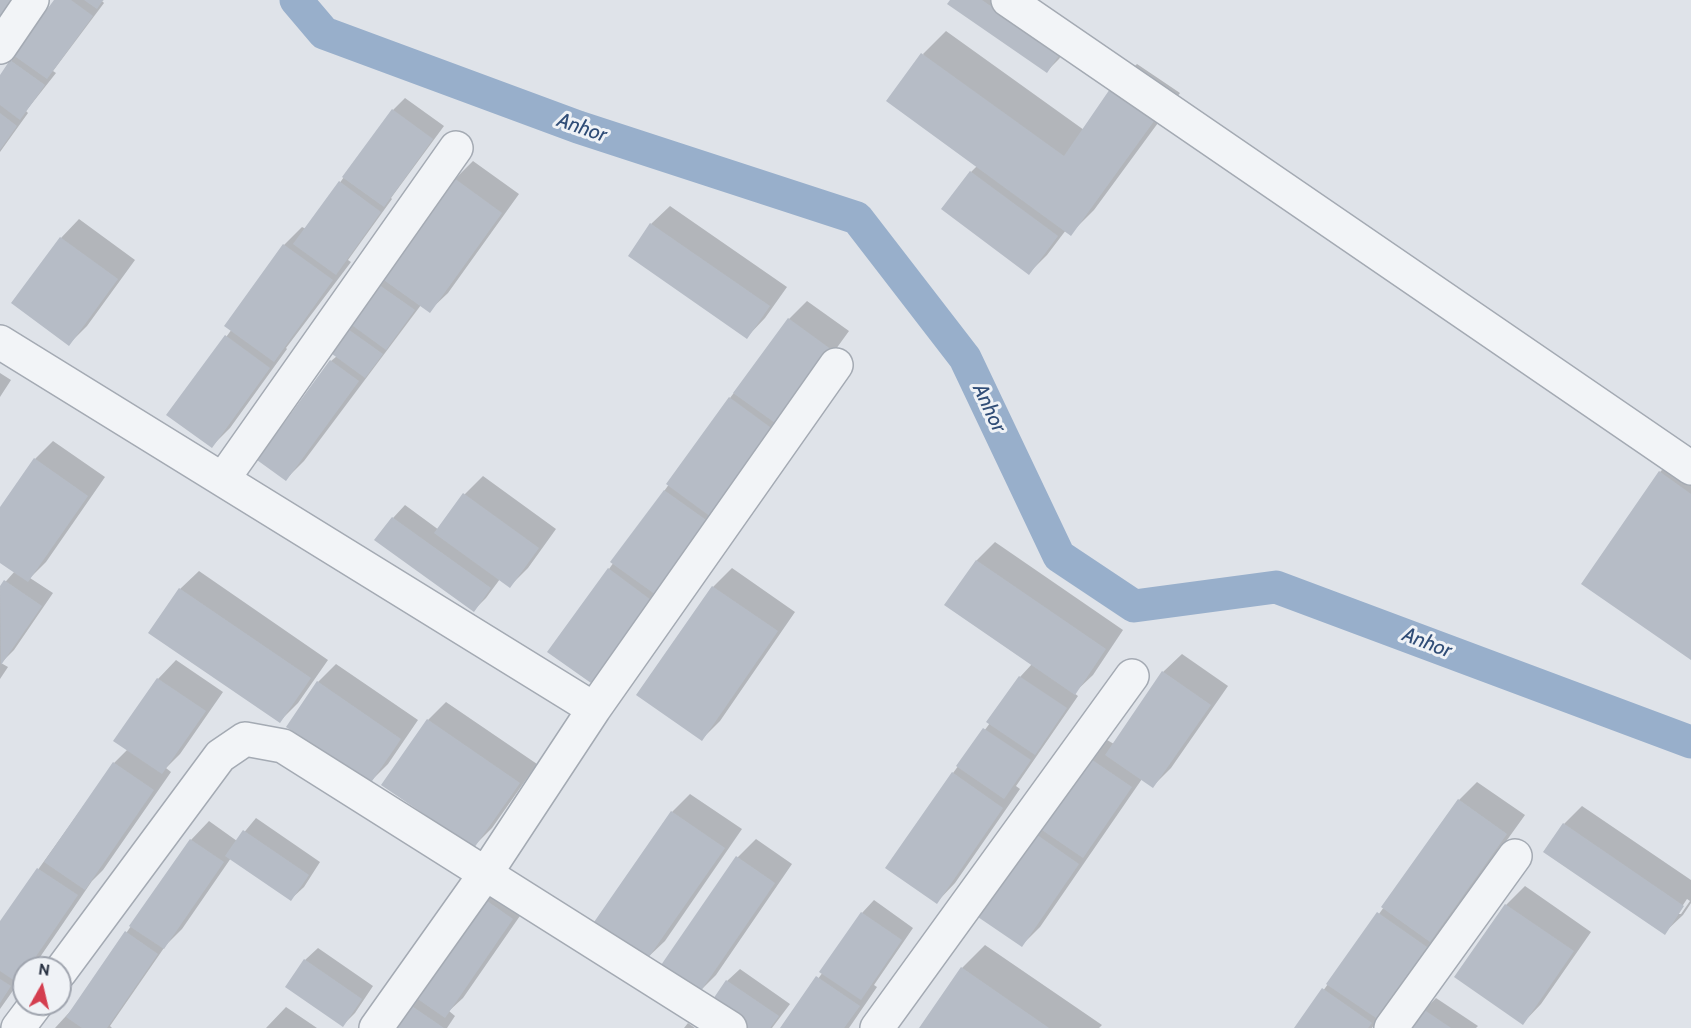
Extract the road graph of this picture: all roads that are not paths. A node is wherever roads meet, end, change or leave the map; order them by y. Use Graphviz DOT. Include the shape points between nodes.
graph roads {
  1 [pos="32,0"];
  2 [pos="1008,0"];
  3 [pos="0,47"];
  4 [pos="456,148"];
  5 [pos="0,342"];
  6 [pos="836,365"];
  7 [pos="1691,468"];
  8 [pos="223,479"];
  9 [pos="1132,676"];
  10 [pos="594,709"];
  11 [pos="1515,856"];
  12 [pos="486,873"];
  13 [pos="72,956"];
  14 [pos="376,1028"];
  15 [pos="730,1028"];
  16 [pos="877,1028"];
  17 [pos="1391,1028"];
  1 -- 3 [label="street"];
  2 -- 7 [label="street"];
  4 -- 8 [label="street"];
  5 -- 8 [label="street"];
  6 -- 10 [label="street"];
  8 -- 10 [label="street"];
  9 -- 16 [label="street"];
  10 -- 12 [label="street"];
  11 -- 17 [label="street"];
  12 -- 13 [label="street" via="283,746 245,738 220,756"];
  12 -- 14 [label="street"];
  12 -- 15 [label="street"];
}
